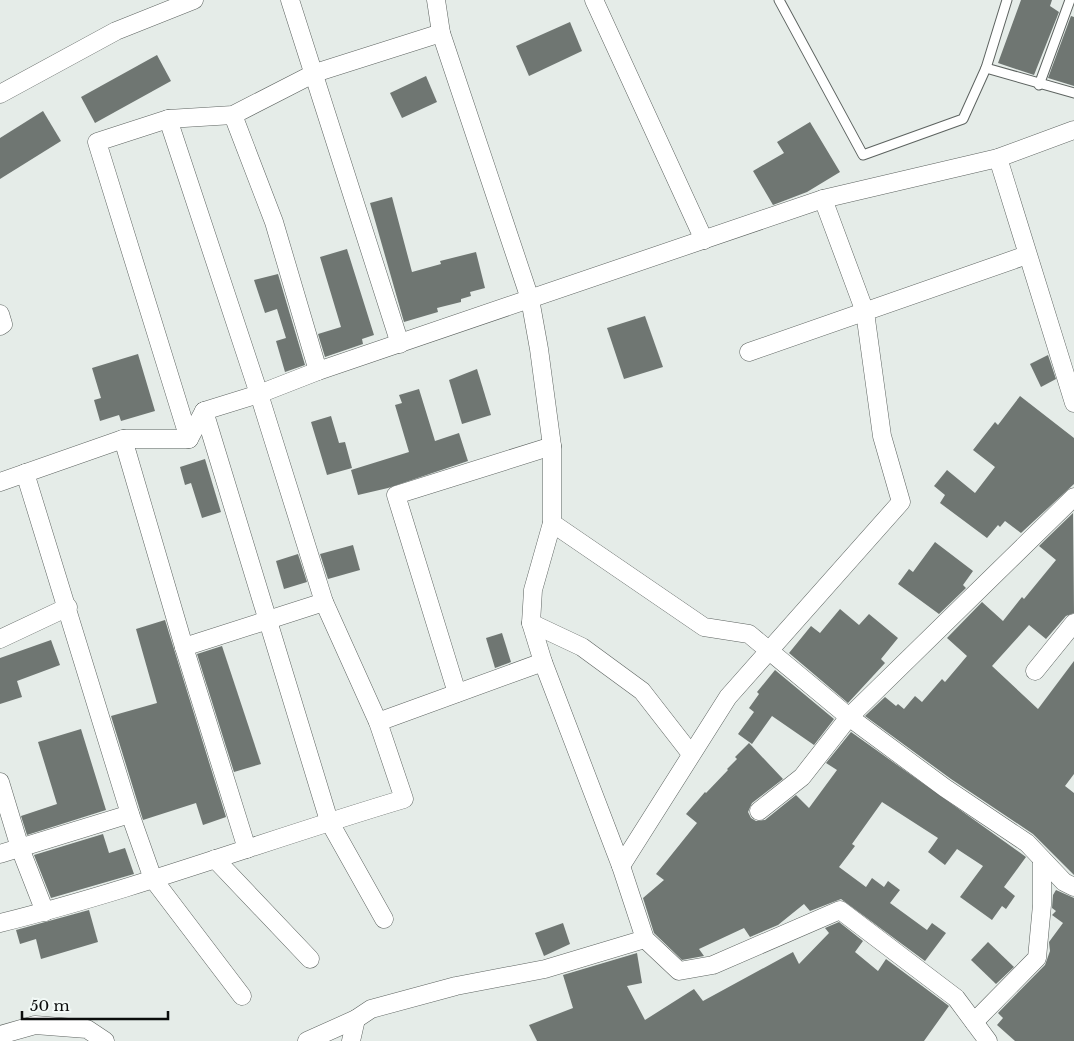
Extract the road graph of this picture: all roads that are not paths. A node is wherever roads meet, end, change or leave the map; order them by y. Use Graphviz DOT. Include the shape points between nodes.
graph roads {
  1 [pos="194,0"];
  2 [pos="290,0"];
  3 [pos="436,0"];
  4 [pos="594,0"];
  5 [pos="778,0"];
  6 [pos="1007,0"];
  7 [pos="1070,0"];
  8 [pos="441,33"];
  9 [pos="986,68"];
  10 [pos="315,73"];
  11 [pos="1039,85"];
  12 [pos="1074,93"];
  13 [pos="0,94"];
  14 [pos="233,115"];
  15 [pos="168,120"];
  16 [pos="1074,130"];
  17 [pos="998,158"];
  18 [pos="823,199"];
  19 [pos="704,240"];
  20 [pos="1027,255"];
  21 [pos="530,299"];
  22 [pos="865,312"];
  23 [pos="0,314"];
  24 [pos="0,326"];
  25 [pos="400,344"];
  26 [pos="750,352"];
  27 [pos="318,371"];
  28 [pos="259,394"];
  29 [pos="1074,403"];
  30 [pos="204,410"];
  31 [pos="123,439"];
  32 [pos="190,439"];
  33 [pos="552,446"];
  34 [pos="25,473"];
  35 [pos="0,482"];
  36 [pos="1074,497"];
  37 [pos="552,523"];
  38 [pos="324,602"];
  39 [pos="68,607"];
  40 [pos="267,619"];
  41 [pos="531,623"];
  42 [pos="1074,623"];
  43 [pos="0,639"];
  44 [pos="184,647"];
  45 [pos="769,651"];
  46 [pos="543,662"];
  47 [pos="1036,671"];
  48 [pos="457,693"];
  49 [pos="849,717"];
  50 [pos="378,722"];
  51 [pos="691,754"];
  52 [pos="0,782"];
  53 [pos="760,810"];
  54 [pos="130,814"];
  55 [pos="329,821"];
  56 [pos="20,848"];
  57 [pos="247,849"];
  58 [pos="0,854"];
  59 [pos="215,859"];
  60 [pos="1042,859"];
  61 [pos="621,866"];
  62 [pos="153,879"];
  63 [pos="1074,887"];
  64 [pos="45,912"];
  65 [pos="384,919"];
  66 [pos="0,923"];
  67 [pos="645,939"];
  68 [pos="310,959"];
  69 [pos="242,996"];
  70 [pos="356,1019"];
  71 [pos="974,1022"];
  72 [pos="0,1034"];
  73 [pos="105,1041"];
  74 [pos="307,1041"];
  75 [pos="351,1041"];
  76 [pos="988,1041"];
  1 -- 13 [label="street" via="116,31"];
  2 -- 10 [label="street"];
  3 -- 8 [label="street"];
  4 -- 19 [label="street"];
  5 -- 9 [label="lane" via="863,155 963,119"];
  6 -- 9 [label="lane"];
  7 -- 11 [label="lane"];
  8 -- 10 [label="street"];
  8 -- 21 [label="street"];
  9 -- 11 [label="lane"];
  10 -- 14 [label="street"];
  10 -- 25 [label="street"];
  11 -- 12 [label="lane"];
  14 -- 15 [label="street"];
  14 -- 27 [label="street" via="274,222"];
  15 -- 28 [label="street"];
  15 -- 32 [label="street" via="97,142"];
  16 -- 17 [label="street"];
  17 -- 18 [label="street"];
  17 -- 20 [label="street"];
  18 -- 19 [label="street"];
  18 -- 22 [label="street"];
  19 -- 21 [label="street"];
  20 -- 22 [label="street"];
  20 -- 29 [label="street"];
  21 -- 25 [label="street"];
  21 -- 33 [label="street"];
  22 -- 26 [label="street"];
  22 -- 45 [label="street" via="882,436 901,502"];
  23 -- 24 [label="street" via="4,324"];
  25 -- 27 [label="street"];
  27 -- 28 [label="street"];
  28 -- 30 [label="street"];
  28 -- 38 [label="street"];
  30 -- 32 [label="street"];
  30 -- 40 [label="street"];
  31 -- 32 [label="street"];
  31 -- 34 [label="street"];
  31 -- 44 [label="street"];
  33 -- 37 [label="street"];
  33 -- 48 [label="street" via="396,495"];
  34 -- 35 [label="street"];
  34 -- 39 [label="street"];
  36 -- 49 [label="street"];
  37 -- 41 [label="street" via="533,590"];
  37 -- 45 [label="street" via="704,626 749,634"];
  38 -- 40 [label="street"];
  38 -- 50 [label="street"];
  39 -- 43 [label="street"];
  39 -- 54 [label="street"];
  40 -- 44 [label="street"];
  40 -- 55 [label="street"];
  41 -- 46 [label="street"];
  41 -- 51 [label="street" via="582,647 642,691"];
  42 -- 47 [label="street"];
  44 -- 57 [label="street"];
  45 -- 49 [label="street"];
  45 -- 51 [label="street" via="728,698"];
  46 -- 48 [label="street"];
  46 -- 61 [label="street"];
  48 -- 50 [label="street"];
  49 -- 53 [label="street" via="802,776"];
  49 -- 60 [label="street" via="1026,843"];
  50 -- 55 [label="street" via="404,799"];
  51 -- 61 [label="street"];
  52 -- 56 [label="street"];
  54 -- 56 [label="street"];
  54 -- 62 [label="street"];
  55 -- 57 [label="street"];
  55 -- 65 [label="street"];
  56 -- 58 [label="street"];
  56 -- 64 [label="street"];
  57 -- 59 [label="street"];
  59 -- 62 [label="street"];
  59 -- 68 [label="street"];
  60 -- 63 [label="street" via="1064,882"];
  60 -- 71 [label="street" via="1037,958"];
  61 -- 67 [label="street"];
  62 -- 64 [label="street"];
  62 -- 69 [label="street"];
  64 -- 66 [label="street"];
  67 -- 70 [label="street" via="545,969 456,986 372,1009"];
  67 -- 71 [label="street" via="679,971 713,964 840,910 956,998"];
  70 -- 74 [label="street"];
  70 -- 75 [label="street"];
  71 -- 76 [label="street"];
  72 -- 73 [label="street" via="36,1025 87,1029"];
}
